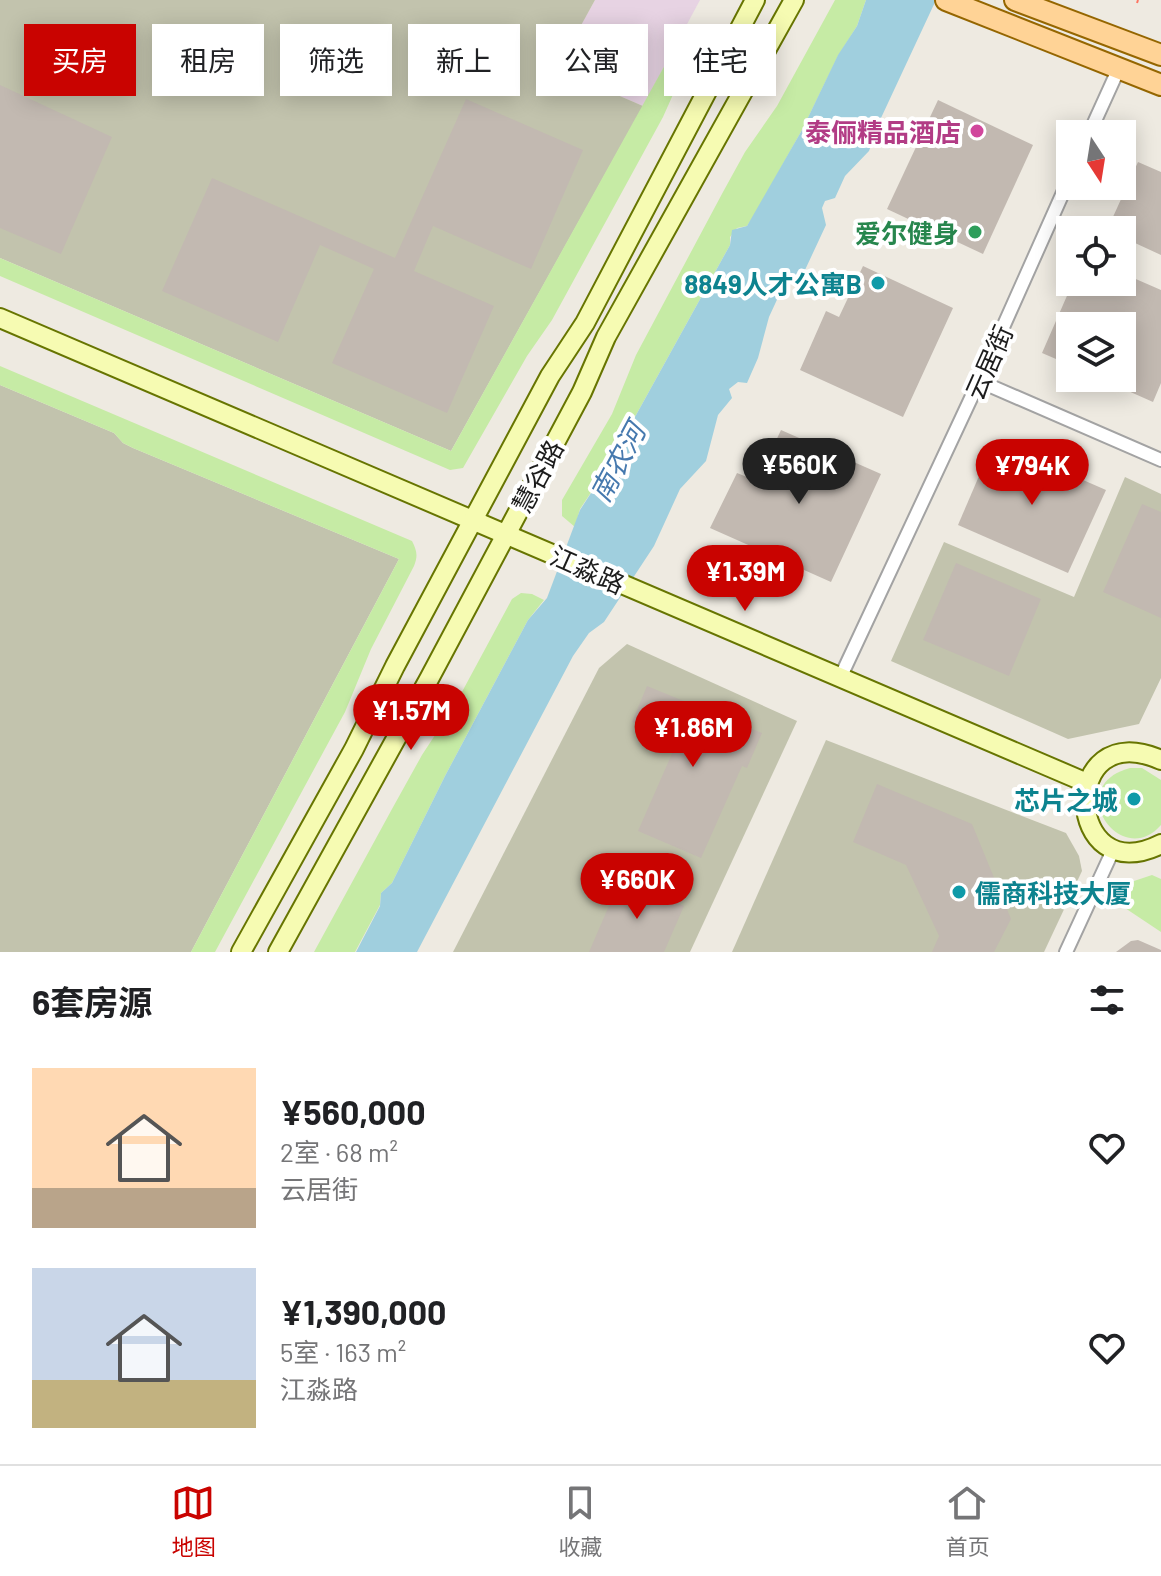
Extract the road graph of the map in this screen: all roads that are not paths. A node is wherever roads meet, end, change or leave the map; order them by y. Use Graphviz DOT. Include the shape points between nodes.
graph roads {
  1 [pos="755,0"];
  2 [pos="794,0"];
  3 [pos="1015,0"];
  4 [pos="950,2"];
  5 [pos="1161,55"];
  6 [pos="1119,68"];
  7 [pos="1161,85"];
  8 [pos="1095,120"];
  9 [pos="1060,200"];
  10 [pos="0,318"];
  11 [pos="979,381"];
  12 [pos="1161,460"];
  13 [pos="474,520"];
  14 [pos="506,533"];
  15 [pos="841,676"];
  16 [pos="1160,756"];
  17 [pos="1087,783"];
  18 [pos="1161,844"];
  19 [pos="1114,848"];
  20 [pos="241,952"];
  21 [pos="278,952"];
  22 [pos="1066,952"];
  1 -- 13 [label="main road, 慧谷路"];
  2 -- 14 [label="main road, 慧谷路" via="606,337"];
  3 -- 5 [label="main road"];
  4 -- 6 [label="main road"];
  6 -- 7 [label="main road"];
  6 -- 8 [label="street"];
  9 -- 11 [label="street, 云居街"];
  10 -- 13 [label="main road, 江淼路"];
  11 -- 12 [label="street"];
  11 -- 15 [label="street, 云居街"];
  13 -- 14 [label="main road, 江淼路"];
  13 -- 20 [label="main road, 慧谷路"];
  14 -- 15 [label="main road, 江淼路"];
  14 -- 21 [label="main road, 慧谷路"];
  15 -- 17 [label="main road, 江淼路"];
  16 -- 17 [label="main road" via="1127,752 1110,757"];
  17 -- 19 [label="main road" via="1086,817 1093,831"];
  18 -- 19 [label="main road" via="1133,852"];
  19 -- 22 [label="street"];
}
